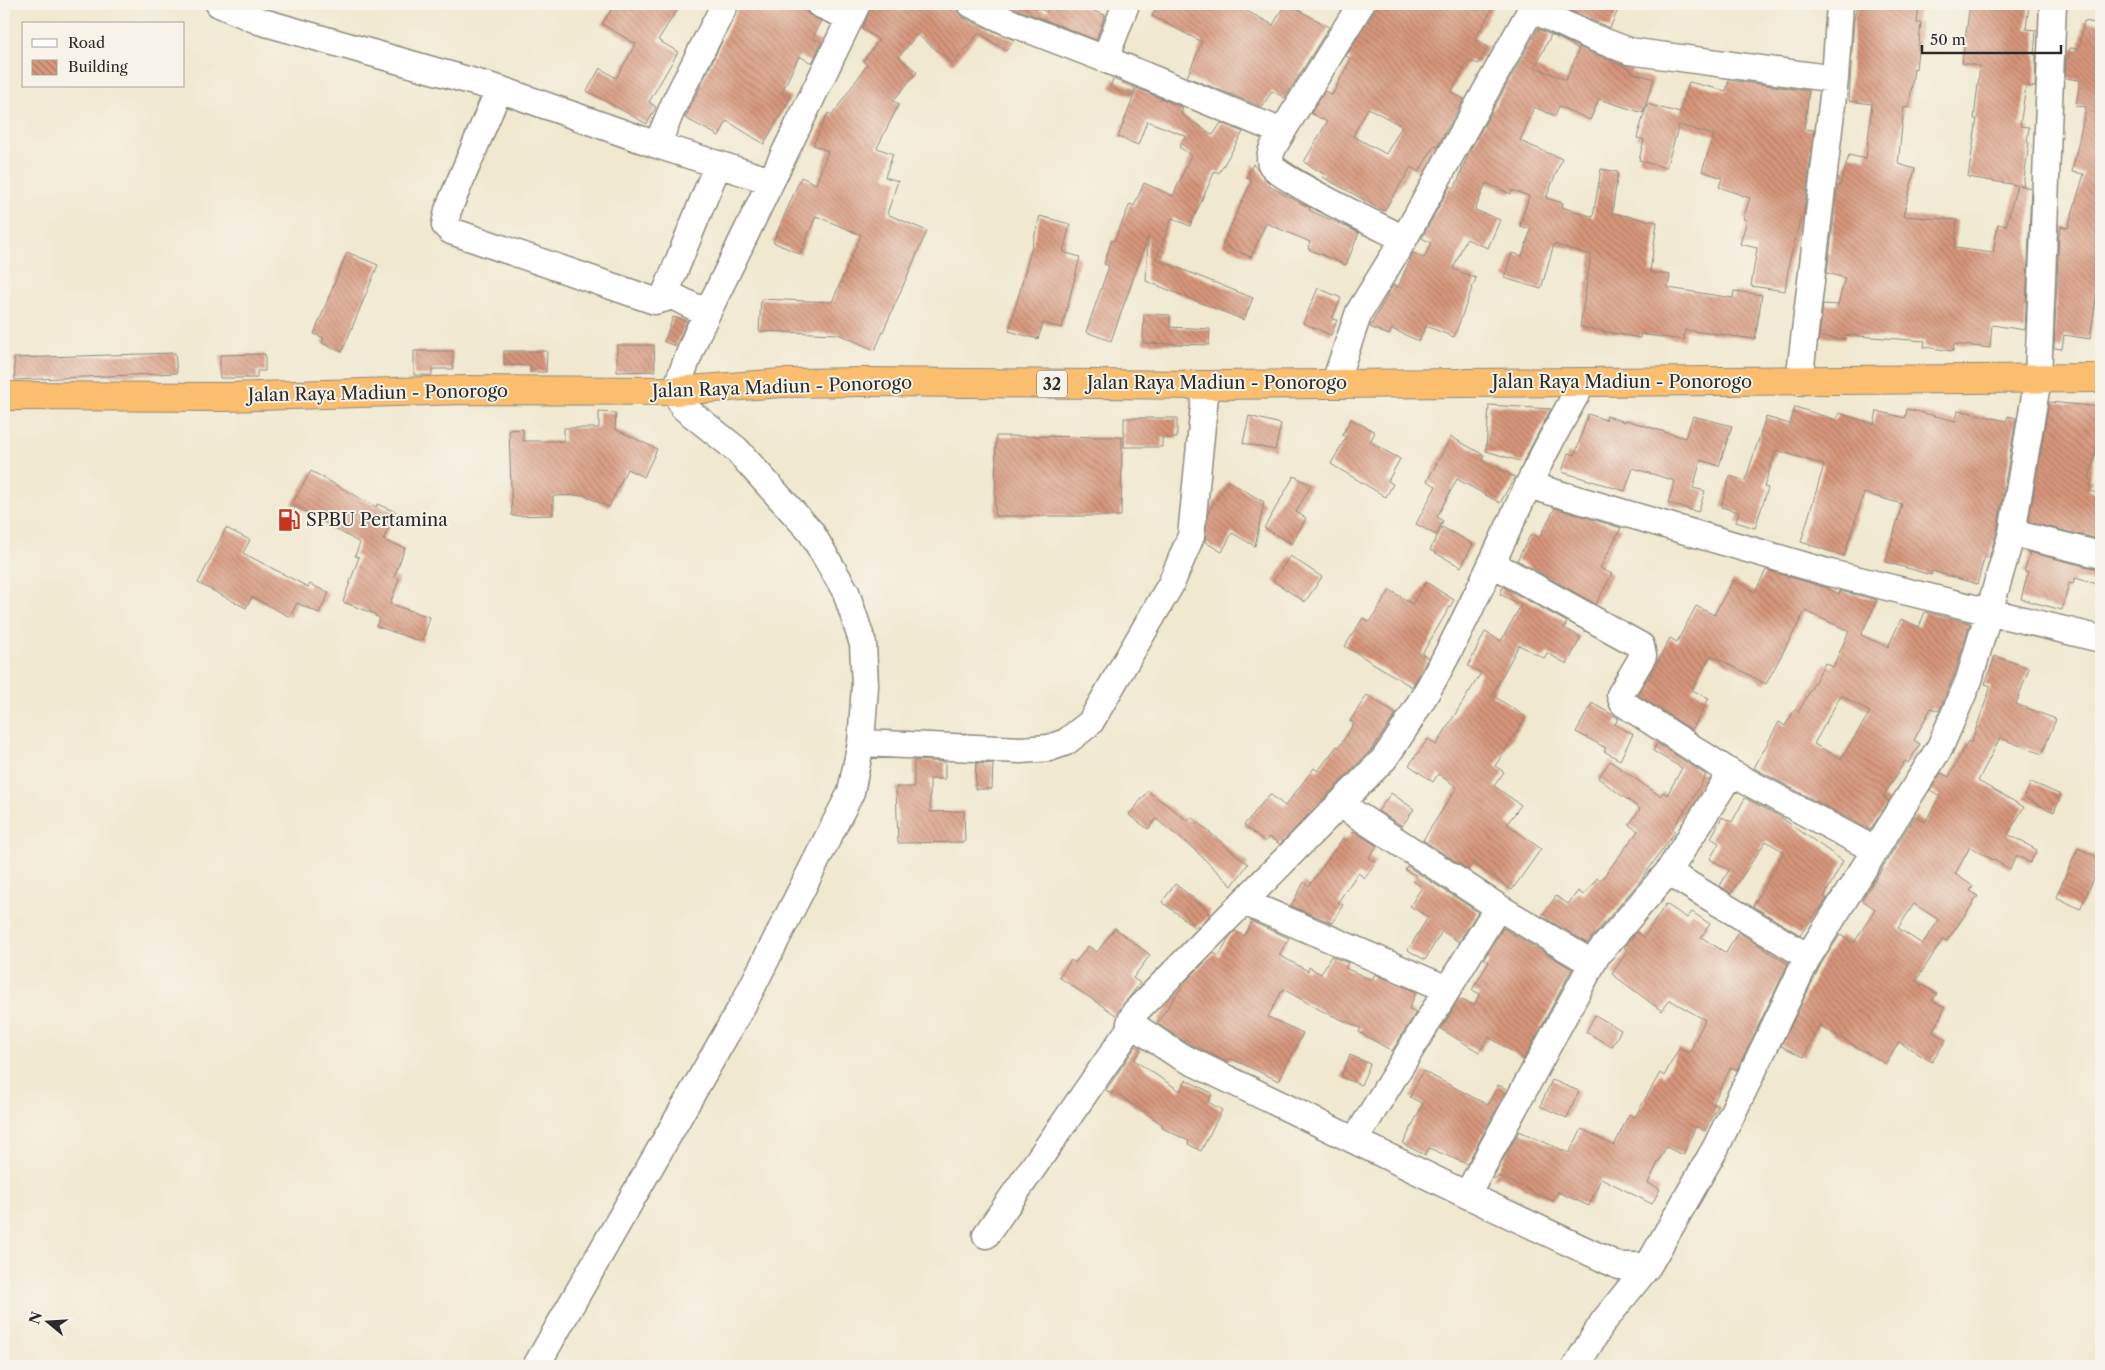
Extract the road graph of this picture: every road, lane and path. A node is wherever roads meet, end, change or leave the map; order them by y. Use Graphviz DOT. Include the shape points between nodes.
graph roads {
  1 [pos="219,4"];
  2 [pos="725,4"];
  3 [pos="819,4"];
  4 [pos="971,4"];
  5 [pos="1126,4"];
  6 [pos="1361,4"];
  7 [pos="1840,4"];
  8 [pos="2053,4"];
  9 [pos="1533,6"];
  10 [pos="853,11"];
  11 [pos="1105,59"];
  12 [pos="1835,79"];
  13 [pos="499,89"];
  14 [pos="1282,132"];
  15 [pos="657,145"];
  16 [pos="718,164"];
  17 [pos="771,181"];
  18 [pos="1404,239"];
  19 [pos="666,293"];
  20 [pos="707,313"];
  21 [pos="2038,378"];
  22 [pos="2101,378"];
  23 [pos="1335,382"];
  24 [pos="1583,382"];
  25 [pos="1799,382"];
  26 [pos="1206,384"];
  27 [pos="675,391"];
  28 [pos="4,396"];
  29 [pos="1528,485"];
  30 [pos="2012,533"];
  31 [pos="2101,555"];
  32 [pos="1493,564"];
  33 [pos="1991,611"];
  34 [pos="2101,639"];
  35 [pos="861,743"];
  36 [pos="1731,773"];
  37 [pos="1340,804"];
  38 [pos="1875,850"];
  39 [pos="1668,872"];
  40 [pos="1244,902"];
  41 [pos="1498,907"];
  42 [pos="1597,955"];
  43 [pos="1808,957"];
  44 [pos="1447,989"];
  45 [pos="1131,1027"];
  46 [pos="1355,1140"];
  47 [pos="1467,1195"];
  48 [pos="986,1235"];
  49 [pos="1648,1266"];
  50 [pos="536,1366"];
  51 [pos="1576,1366"];
  1 -- 13 [label="street" via="259,21"];
  2 -- 15 [label="street"];
  3 -- 10 [label="street"];
  4 -- 11 [label="street"];
  5 -- 11 [label="street"];
  6 -- 14 [label="street"];
  7 -- 12 [label="street"];
  8 -- 21 [label="street"];
  9 -- 12 [label="street" via="1592,37 1629,50"];
  9 -- 18 [label="street"];
  10 -- 17 [label="street"];
  11 -- 14 [label="street"];
  12 -- 25 [label="street"];
  13 -- 15 [label="street"];
  13 -- 19 [label="street" via="448,210 445,225 451,231 643,298 655,301 663,299"];
  14 -- 18 [label="street" via="1270,157 1274,168"];
  15 -- 16 [label="street"];
  16 -- 17 [label="street"];
  16 -- 19 [label="street"];
  17 -- 20 [label="street"];
  18 -- 23 [label="street" via="1359,312"];
  19 -- 20 [label="street"];
  20 -- 27 [label="street"];
  21 -- 22 [label="highway, Jalan Raya Madiun - Ponorogo / 32"];
  21 -- 25 [label="highway, Jalan Raya Madiun - Ponorogo / 32"];
  21 -- 30 [label="street"];
  23 -- 24 [label="highway, Jalan Raya Madiun - Ponorogo / 32"];
  23 -- 26 [label="highway, Jalan Raya Madiun - Ponorogo / 32"];
  24 -- 25 [label="highway, Jalan Raya Madiun - Ponorogo / 32"];
  24 -- 29 [label="street"];
  26 -- 27 [label="highway, Jalan Raya Madiun - Ponorogo / 32" via="782,383"];
  26 -- 35 [label="street" via="1191,536 1171,584 1090,723 1066,742 1049,748 1021,750"];
  27 -- 28 [label="highway, Jalan Raya Madiun - Ponorogo / 32" via="465,390 226,397"];
  27 -- 35 [label="street" via="682,408 736,449 810,532 846,592 863,644 865,686"];
  29 -- 32 [label="street"];
  29 -- 33 [label="street" via="1830,572"];
  30 -- 31 [label="street"];
  30 -- 33 [label="street"];
  32 -- 36 [label="street" via="1641,646 1643,656 1620,695 1623,703"];
  32 -- 37 [label="street" via="1404,731 1384,759"];
  33 -- 34 [label="street"];
  33 -- 38 [label="street" via="1970,680 1940,747"];
  35 -- 50 [label="street" via="851,792 745,1001"];
  36 -- 38 [label="street"];
  36 -- 39 [label="street"];
  37 -- 40 [label="street"];
  37 -- 41 [label="street"];
  38 -- 43 [label="street"];
  39 -- 42 [label="street"];
  39 -- 43 [label="street"];
  40 -- 44 [label="street"];
  40 -- 45 [label="street" via="1135,1012 1130,1018"];
  41 -- 42 [label="street" via="1583,959 1591,960"];
  41 -- 44 [label="street"];
  42 -- 47 [label="street"];
  43 -- 49 [label="street" via="1716,1146"];
  44 -- 46 [label="street"];
  45 -- 46 [label="street" via="1178,1055"];
  45 -- 48 [label="street"];
  46 -- 47 [label="street"];
  47 -- 49 [label="street" via="1618,1266"];
  49 -- 51 [label="street" via="1603,1322"];
}
